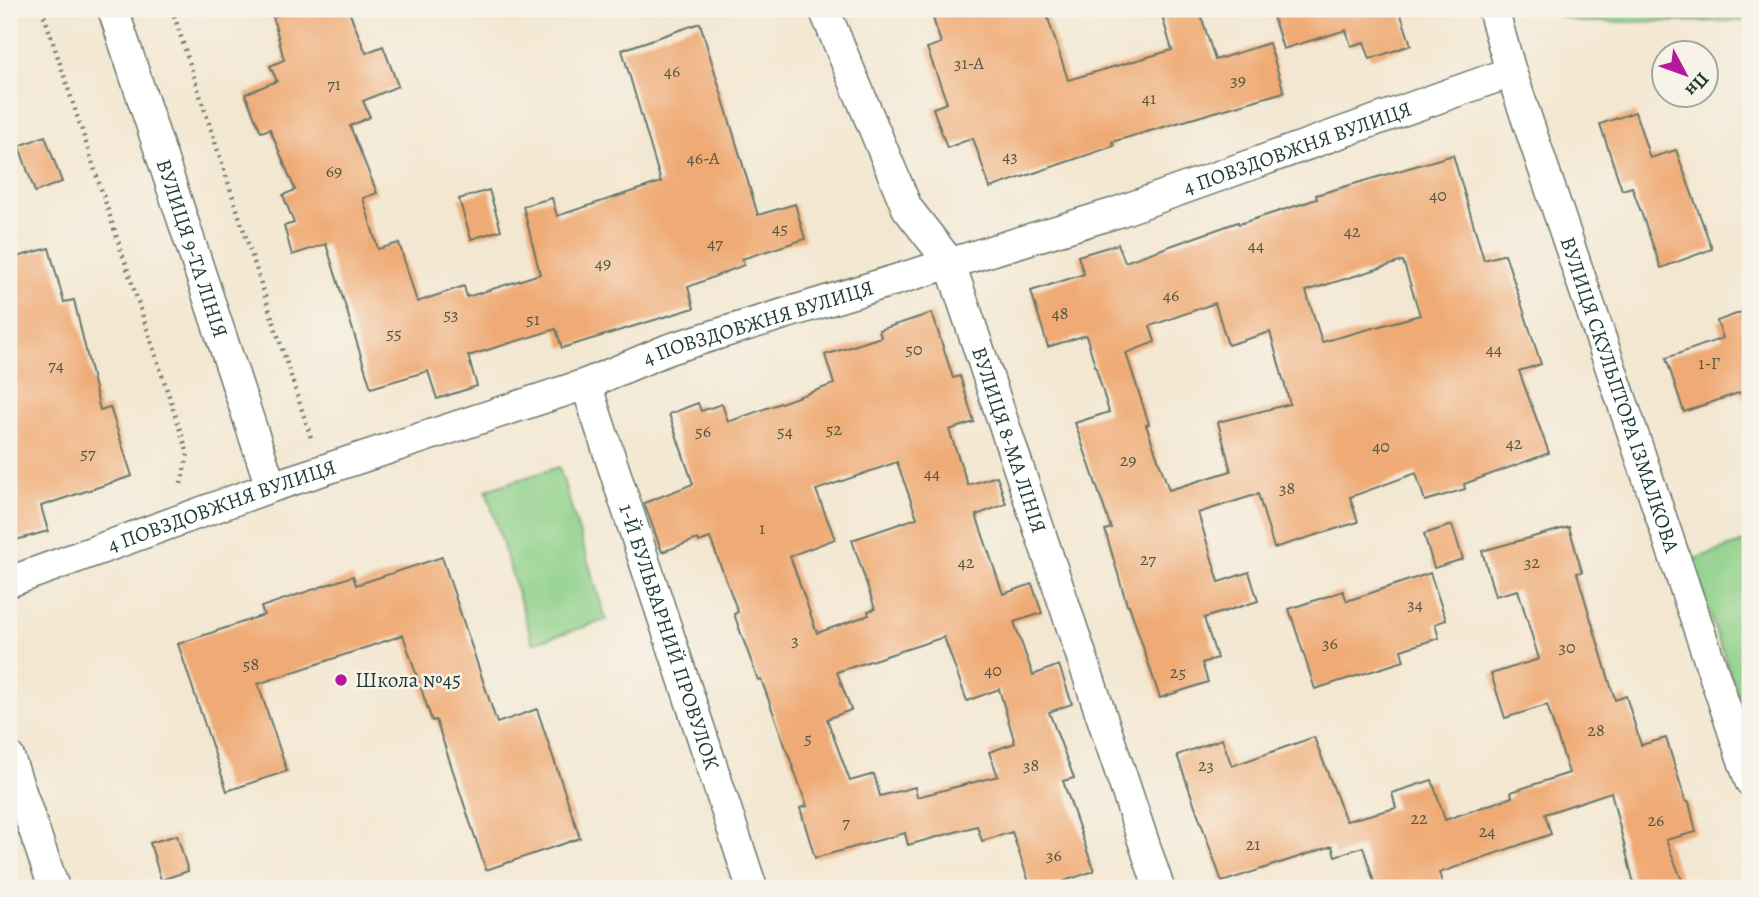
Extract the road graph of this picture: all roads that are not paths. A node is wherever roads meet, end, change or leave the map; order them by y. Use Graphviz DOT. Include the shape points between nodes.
graph roads {
  1 [pos="113,9"];
  2 [pos="824,9"];
  3 [pos="1493,9"];
  4 [pos="1510,72"];
  5 [pos="950,263"];
  6 [pos="586,384"];
  7 [pos="271,487"];
  8 [pos="9,582"];
  9 [pos="9,757"];
  10 [pos="1750,781"];
  11 [pos="54,888"];
  12 [pos="752,888"];
  13 [pos="1159,888"];
  1 -- 7 [label="street, ВУЛИЦЯ 9-ТА ЛІНІЯ"];
  2 -- 5 [label="street, ВУЛИЦЯ 8-МА ЛІНІЯ" via="907,208"];
  3 -- 4 [label="street, ВУЛИЦЯ СКУЛЬПТОРА ІЗМАЛКОВА"];
  4 -- 5 [label="street, 4 ПОВЗДОВЖНЯ ВУЛИЦЯ" via="1115,213"];
  4 -- 10 [label="street, ВУЛИЦЯ СКУЛЬПТОРА ІЗМАЛКОВА"];
  5 -- 6 [label="street, 4 ПОВЗДОВЖНЯ ВУЛИЦЯ" via="669,349"];
  5 -- 13 [label="street, ВУЛИЦЯ 8-МА ЛІНІЯ"];
  6 -- 7 [label="street, 4 ПОВЗДОВЖНЯ ВУЛИЦЯ"];
  6 -- 12 [label="street, 1-Й БУЛЬВАРНИЙ ПРОВУЛОК"];
  7 -- 8 [label="street, 4 ПОВЗДОВЖНЯ ВУЛИЦЯ"];
  9 -- 11 [label="street"];
}
